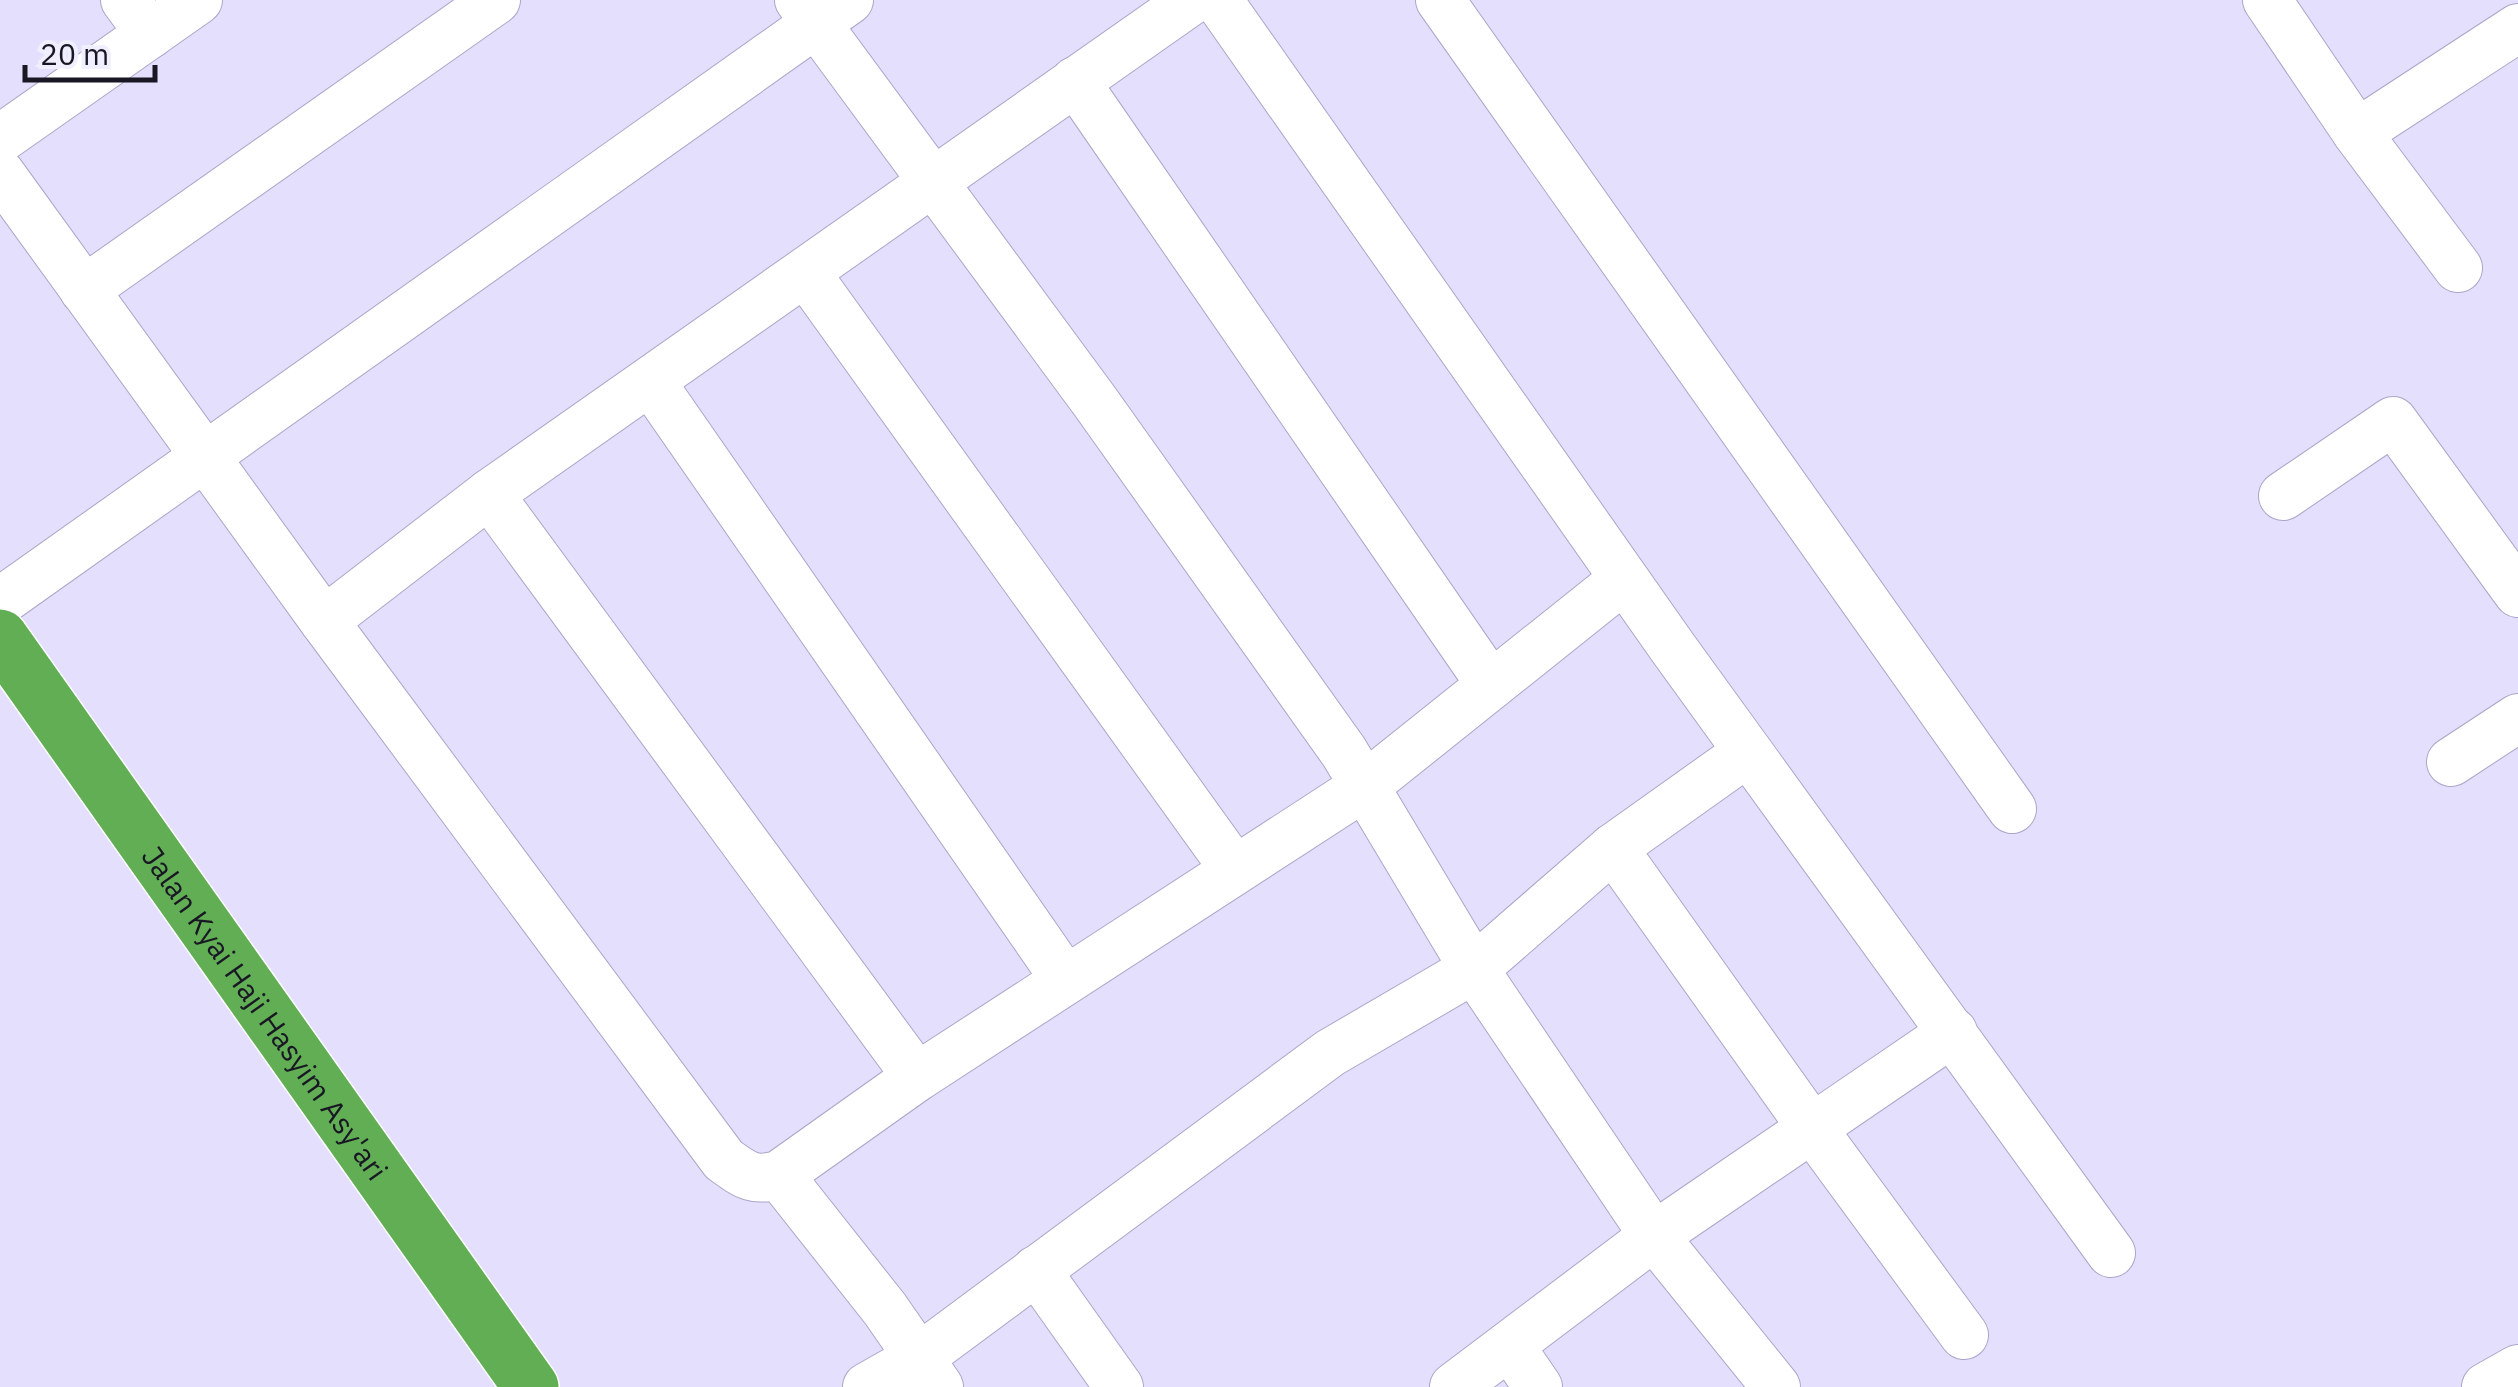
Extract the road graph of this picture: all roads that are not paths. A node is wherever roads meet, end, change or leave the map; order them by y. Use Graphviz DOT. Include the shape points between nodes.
graph roads {
  1 [pos="198,0"];
  2 [pos="496,0"];
  3 [pos="1192,0"];
  4 [pos="1218,0"];
  5 [pos="1440,0"];
  6 [pos="2267,0"];
  7 [pos="2502,0"];
  8 [pos="821,8"];
  9 [pos="138,17"];
  10 [pos="2518,26"];
  11 [pos="1075,81"];
  12 [pos="2358,132"];
  13 [pos="0,139"];
  14 [pos="0,173"];
  15 [pos="934,184"];
  16 [pos="2458,268"];
  17 [pos="806,273"];
  18 [pos="84,290"];
  19 [pos="651,382"];
  20 [pos="205,458"];
  21 [pos="490,494"];
  22 [pos="2283,496"];
  23 [pos="1624,579"];
  24 [pos="2518,593"];
  25 [pos="0,602"];
  26 [pos="324,621"];
  27 [pos="0,637"];
  28 [pos="1491,686"];
  29 [pos="2518,718"];
  30 [pos="1748,752"];
  31 [pos="2451,762"];
  32 [pos="1365,786"];
  33 [pos="2012,809"];
  34 [pos="1613,848"];
  35 [pos="1235,870"];
  36 [pos="1474,969"];
  37 [pos="1065,980"];
  38 [pos="1953,1032"];
  39 [pos="917,1077"];
  40 [pos="1812,1128"];
  41 [pos="778,1175"];
  42 [pos="1654,1236"];
  43 [pos="2112,1253"];
  44 [pos="1036,1270"];
  45 [pos="1964,1335"];
  46 [pos="1510,1346"];
  47 [pos="929,1372"];
  48 [pos="531,1387"];
  49 [pos="867,1387"];
  50 [pos="1119,1387"];
  51 [pos="1454,1387"];
  52 [pos="1538,1387"];
  53 [pos="1776,1387"];
  1 -- 9 [label="street"];
  2 -- 18 [label="street"];
  3 -- 11 [label="street"];
  4 -- 23 [label="street"];
  5 -- 33 [label="street"];
  6 -- 12 [label="street"];
  7 -- 10 [label="street"];
  8 -- 15 [label="street"];
  8 -- 20 [label="street"];
  9 -- 13 [label="street"];
  10 -- 12 [label="street"];
  11 -- 15 [label="street"];
  11 -- 28 [label="street"];
  12 -- 16 [label="street"];
  14 -- 18 [label="street"];
  15 -- 17 [label="street"];
  15 -- 32 [label="street"];
  17 -- 19 [label="street"];
  17 -- 35 [label="street"];
  18 -- 20 [label="street"];
  19 -- 21 [label="street"];
  19 -- 37 [label="street"];
  20 -- 25 [label="street"];
  20 -- 26 [label="street"];
  21 -- 26 [label="street"];
  21 -- 39 [label="street"];
  22 -- 24 [label="street" via="2393,421"];
  23 -- 28 [label="street"];
  23 -- 30 [label="street"];
  26 -- 41 [label="street" via="724,1160 760,1180"];
  27 -- 48 [label="highway, Jalan Kyai Haji Hasyim Asy'ari"];
  28 -- 32 [label="street"];
  29 -- 31 [label="street"];
  30 -- 34 [label="street"];
  30 -- 38 [label="street"];
  32 -- 35 [label="street"];
  32 -- 36 [label="street"];
  34 -- 36 [label="street"];
  34 -- 40 [label="street"];
  35 -- 37 [label="street"];
  36 -- 42 [label="street"];
  36 -- 44 [label="street" via="1330,1053"];
  37 -- 39 [label="street"];
  38 -- 40 [label="street"];
  38 -- 43 [label="street"];
  39 -- 41 [label="street"];
  40 -- 42 [label="street"];
  40 -- 45 [label="street"];
  41 -- 47 [label="street"];
  42 -- 46 [label="street"];
  42 -- 53 [label="street"];
  44 -- 47 [label="street"];
  44 -- 50 [label="street"];
  46 -- 51 [label="street"];
  46 -- 52 [label="street"];
  47 -- 49 [label="street"];
}
